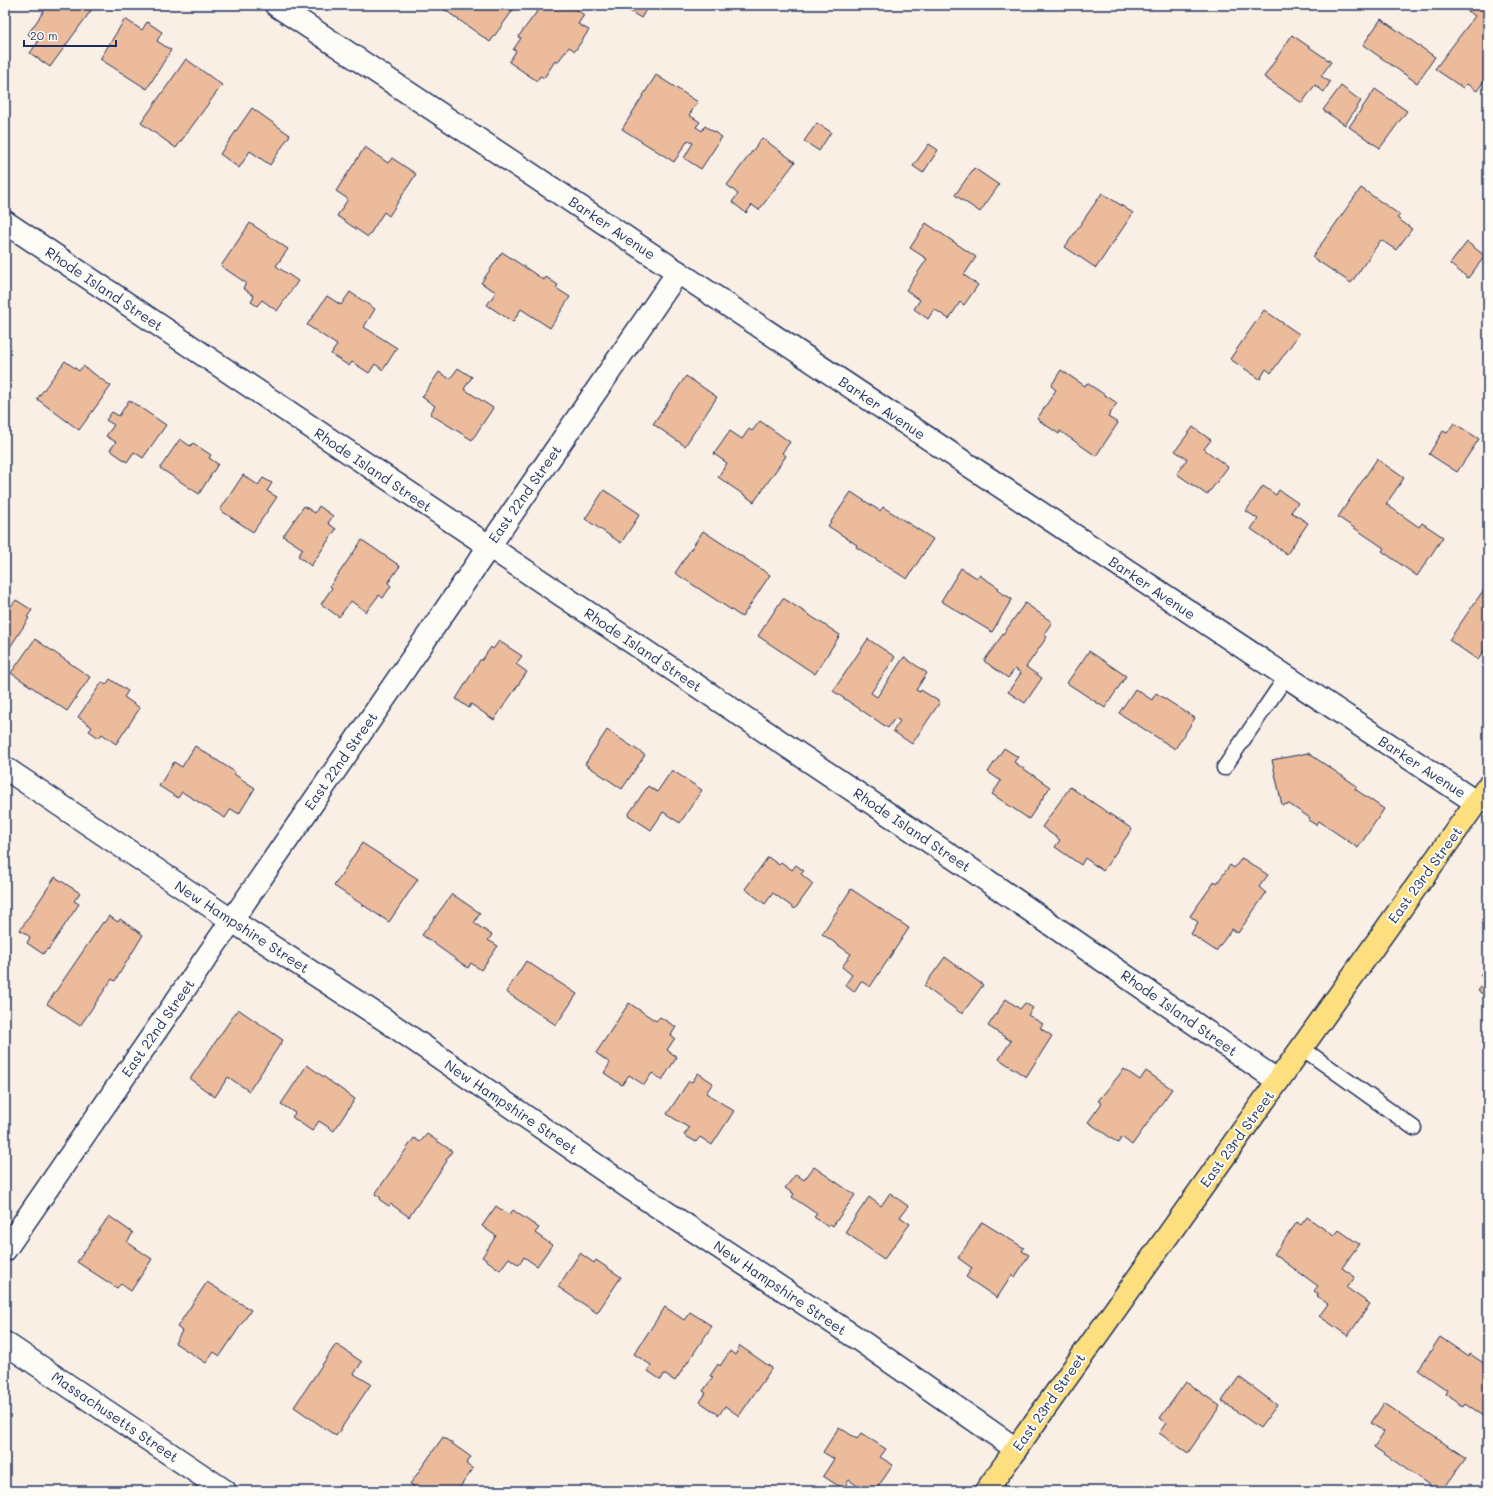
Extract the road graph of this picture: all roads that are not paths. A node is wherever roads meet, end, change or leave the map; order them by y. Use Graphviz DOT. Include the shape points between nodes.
graph roads {
  1 [pos="279,6"];
  2 [pos="5,222"];
  3 [pos="678,272"];
  4 [pos="488,547"];
  5 [pos="1286,677"];
  6 [pos="5,768"];
  7 [pos="1224,768"];
  8 [pos="1484,800"];
  9 [pos="231,920"];
  10 [pos="1302,1048"];
  11 [pos="1278,1081"];
  12 [pos="1414,1128"];
  13 [pos="5,1250"];
  14 [pos="5,1343"];
  15 [pos="1016,1449"];
  16 [pos="225,1491"];
  17 [pos="986,1491"];
  1 -- 3 [label="street, Barker Avenue"];
  2 -- 4 [label="street, Rhode Island Street"];
  3 -- 4 [label="street, East 22nd Street"];
  3 -- 5 [label="street, Barker Avenue"];
  4 -- 9 [label="street, East 22nd Street"];
  4 -- 11 [label="street, Rhode Island Street" via="966,866"];
  5 -- 7 [label="lane"];
  5 -- 8 [label="street, Barker Avenue"];
  6 -- 9 [label="street, New Hampshire Street"];
  8 -- 10 [label="main road, East 23rd Street"];
  9 -- 13 [label="street, East 22nd Street"];
  9 -- 15 [label="street, New Hampshire Street" via="385,1020"];
  10 -- 11 [label="main road, East 23rd Street"];
  10 -- 12 [label="lane"];
  11 -- 15 [label="main road, East 23rd Street"];
  14 -- 16 [label="street, Massachusetts Street"];
  15 -- 17 [label="main road, East 23rd Street"];
}
